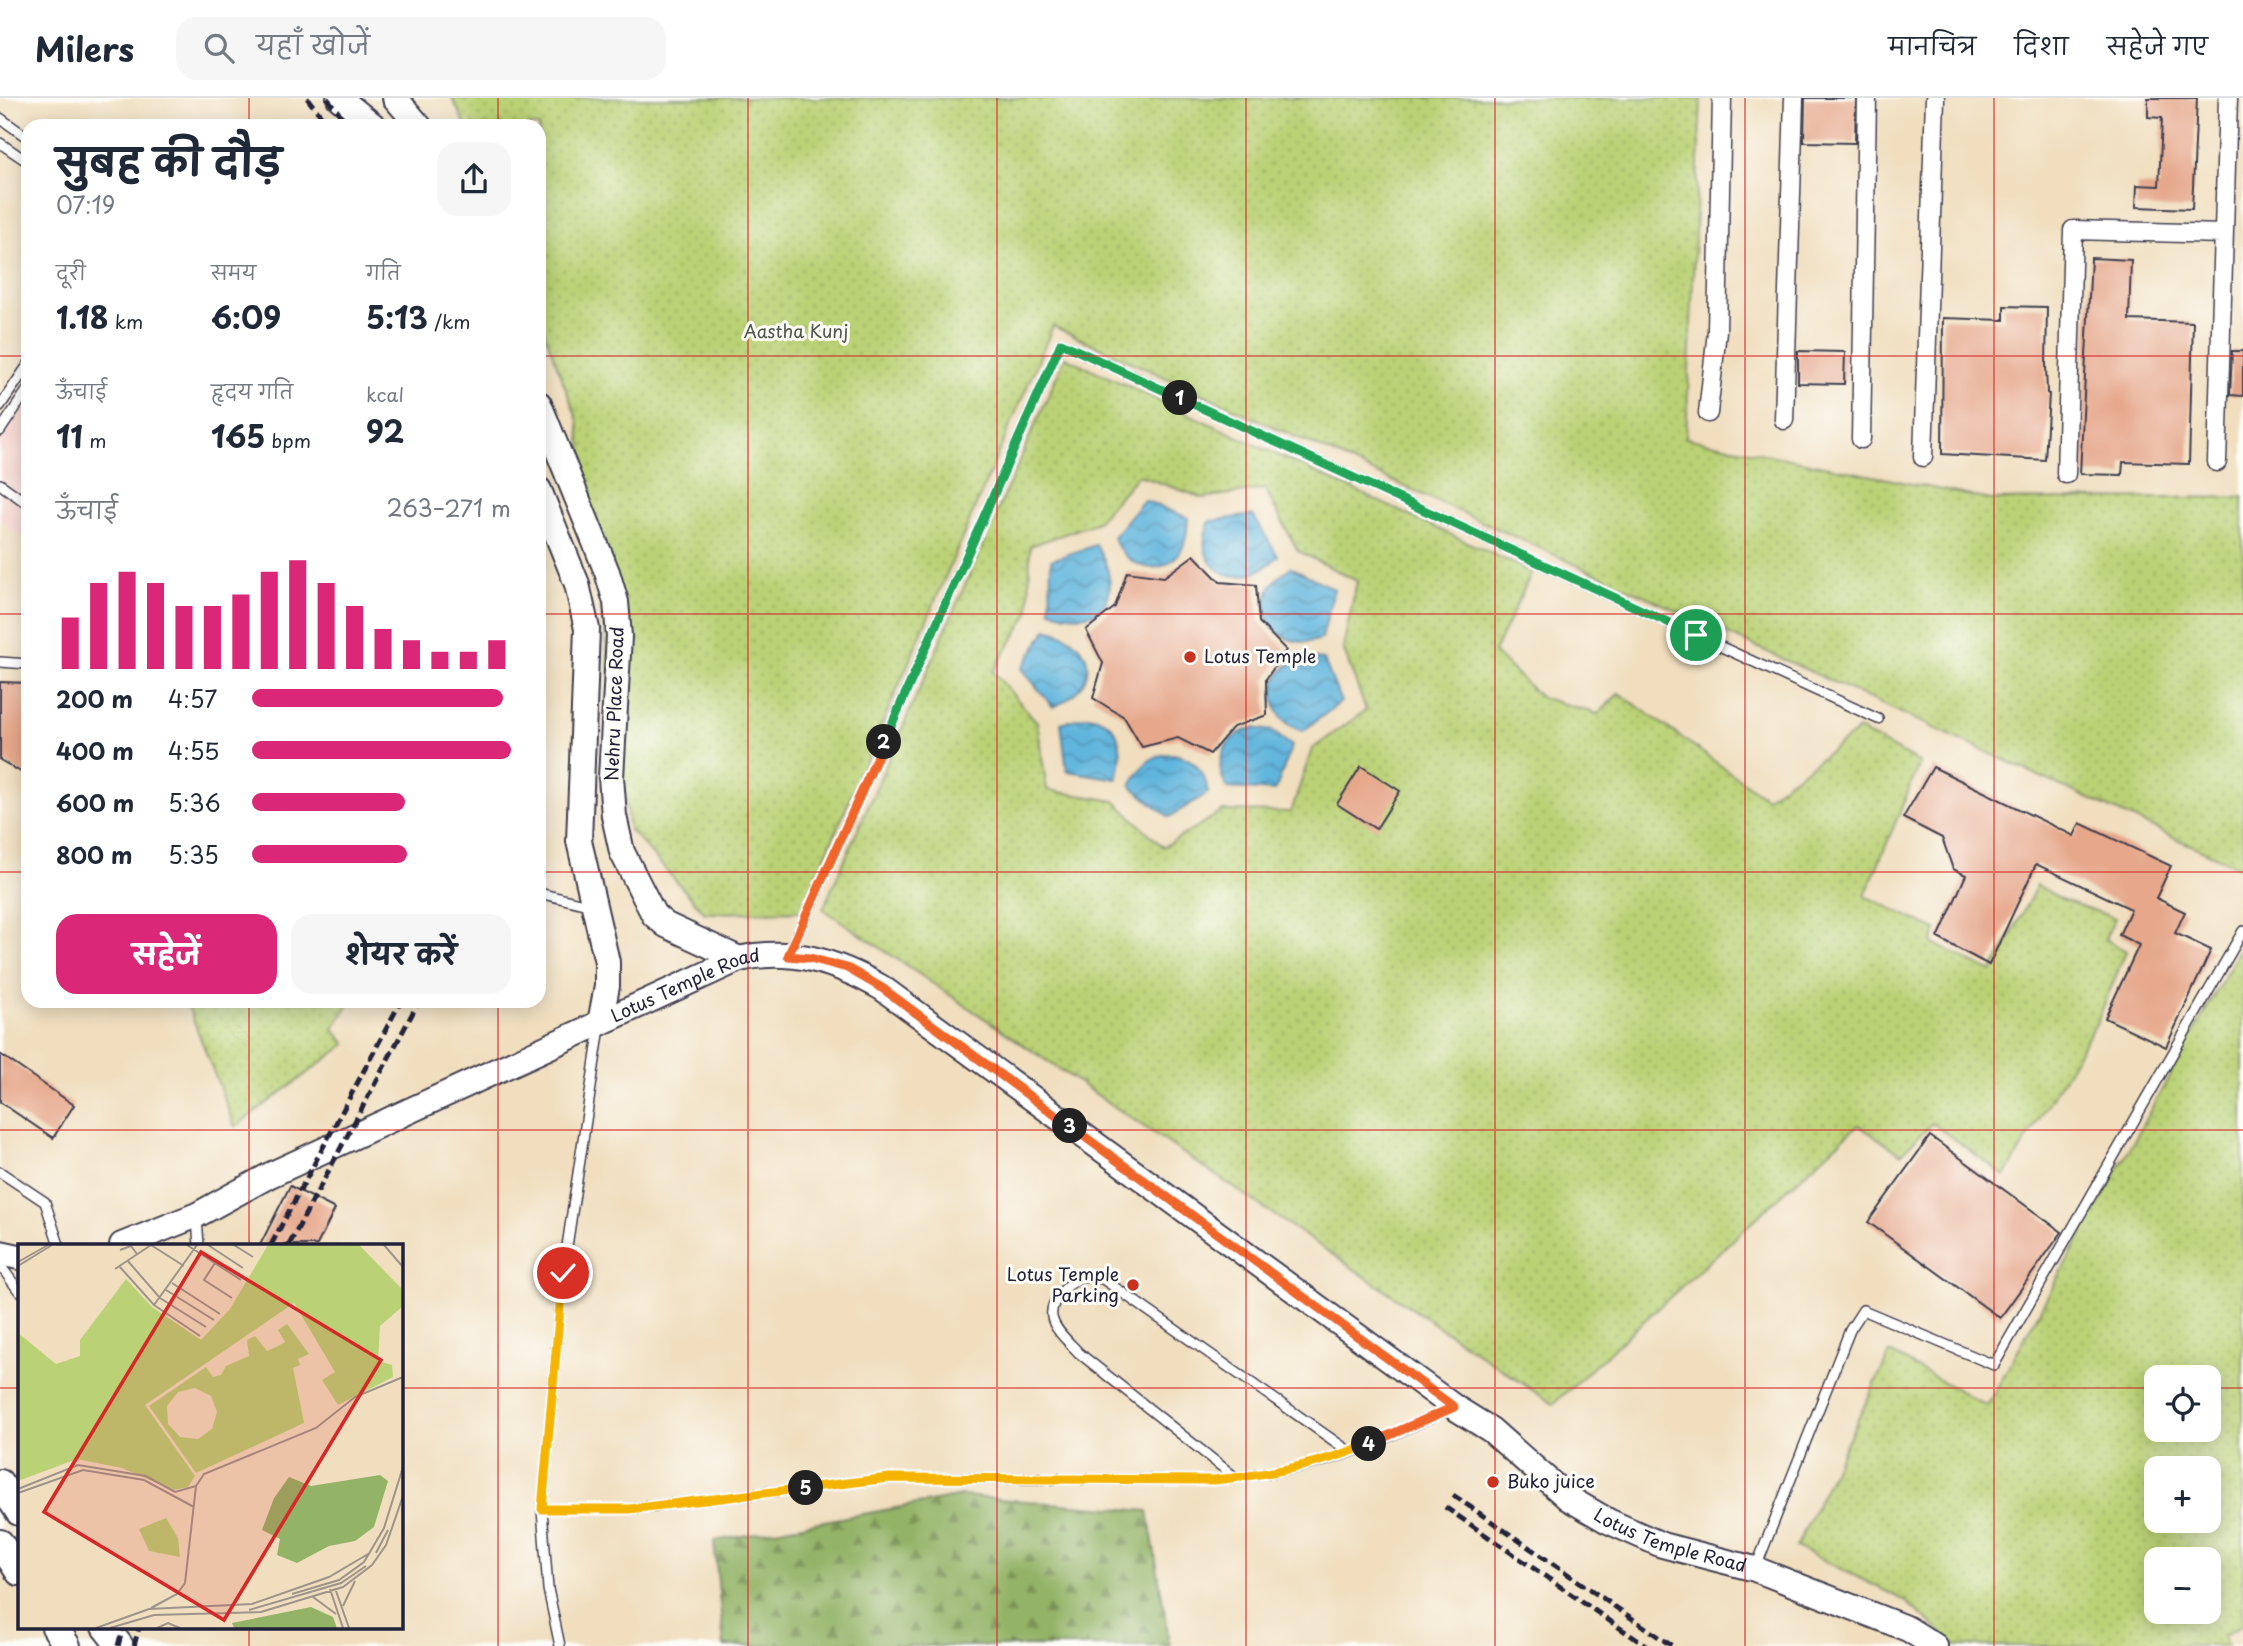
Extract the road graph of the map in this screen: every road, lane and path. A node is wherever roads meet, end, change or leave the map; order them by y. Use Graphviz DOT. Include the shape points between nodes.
graph roads {
  1 [pos="339,98"];
  2 [pos="395,98"];
  3 [pos="1722,98"];
  4 [pos="1794,98"];
  5 [pos="1867,98"];
  6 [pos="1935,98"];
  7 [pos="2228,98"];
  8 [pos="0,118"];
  9 [pos="365,119"];
  10 [pos="413,119"];
  11 [pos="21,133"];
  12 [pos="0,143"];
  13 [pos="21,157"];
  14 [pos="2223,234"];
  15 [pos="21,375"];
  16 [pos="21,399"];
  17 [pos="0,406"];
  18 [pos="1708,413"];
  19 [pos="1784,419"];
  20 [pos="546,421"];
  21 [pos="0,430"];
  22 [pos="1861,439"];
  23 [pos="1923,457"];
  24 [pos="2217,462"];
  25 [pos="2066,474"];
  26 [pos="0,485"];
  27 [pos="21,499"];
  28 [pos="546,507"];
  29 [pos="0,662"];
  30 [pos="21,664"];
  31 [pos="1878,719"];
  32 [pos="546,894"];
  33 [pos="596,907"];
  34 [pos="2243,931"];
  35 [pos="788,956"];
  36 [pos="739,959"];
  37 [pos="600,1023"];
  38 [pos="0,1172"];
  39 [pos="197,1215"];
  40 [pos="60,1244"];
  41 [pos="124,1244"];
  42 [pos="199,1244"];
  43 [pos="0,1253"];
  44 [pos="18,1258"];
  45 [pos="0,1265"];
  46 [pos="18,1290"];
  47 [pos="1454,1407"];
  48 [pos="1350,1452"];
  49 [pos="1237,1478"];
  50 [pos="0,1483"];
  51 [pos="542,1509"];
  52 [pos="18,1510"];
  53 [pos="0,1543"];
  54 [pos="1755,1569"];
  55 [pos="18,1570"];
  56 [pos="56,1628"];
  57 [pos="106,1628"];
  58 [pos="67,1646"];
  59 [pos="120,1646"];
  60 [pos="561,1646"];
  61 [pos="1935,1646"];
  1 -- 9 [label="street"];
  2 -- 10 [label="street"];
  3 -- 18 [label="street" via="1717,331"];
  4 -- 19 [label="street"];
  5 -- 22 [label="street"];
  6 -- 23 [label="street"];
  7 -- 14 [label="street"];
  8 -- 11 [label="lane"];
  12 -- 13 [label="lane"];
  14 -- 24 [label="street"];
  14 -- 25 [label="street" via="2073,230"];
  15 -- 17 [label="lane"];
  16 -- 21 [label="lane"];
  20 -- 36 [label="street, Nehru Place Road" via="616,602 619,636 611,777 622,852 654,915"];
  26 -- 27 [label="lane"];
  28 -- 33 [label="street, Nehru Place Road" via="577,584 587,629 579,841"];
  29 -- 30 [label="lane"];
  31 -- 35 [label="lane" via="1061,343"];
  32 -- 33 [label="lane"];
  33 -- 37 [label="street, Nehru Place Road" via="607,962"];
  34 -- 54 [label="lane" via="1994,1365 1863,1311 1850,1330"];
  35 -- 36 [label="street, Lotus Temple Road" via="763,953"];
  35 -- 47 [label="street, Lotus Temple Road" via="847,968 882,988"];
  36 -- 37 [label="street, Lotus Temple Road"];
  37 -- 39 [label="street, Lotus Temple Road" via="270,1175"];
  37 -- 51 [label="lane" via="563,1273"];
  38 -- 40 [label="lane" via="45,1202"];
  39 -- 41 [label="street, Lotus Temple Road"];
  39 -- 42 [label="lane"];
  43 -- 44 [label="street"];
  45 -- 46 [label="lane"];
  47 -- 48 [label="lane"];
  47 -- 54 [label="street, Lotus Temple Road" via="1492,1430 1568,1498 1608,1521 1662,1545"];
  48 -- 49 [label="lane"];
  48 -- 49 [label="lane" via="1103,1279 1085,1277 1071,1283 1052,1306 1052,1319 1060,1332 1079,1353"];
  49 -- 51 [label="lane" via="889,1478 629,1509"];
  50 -- 52 [label="main road"];
  51 -- 60 [label="lane" via="548,1589"];
  53 -- 55 [label="main road"];
  54 -- 61 [label="street, Lotus Temple Road" via="1908,1629"];
  56 -- 58 [label="main road"];
  57 -- 59 [label="main road"];
}
